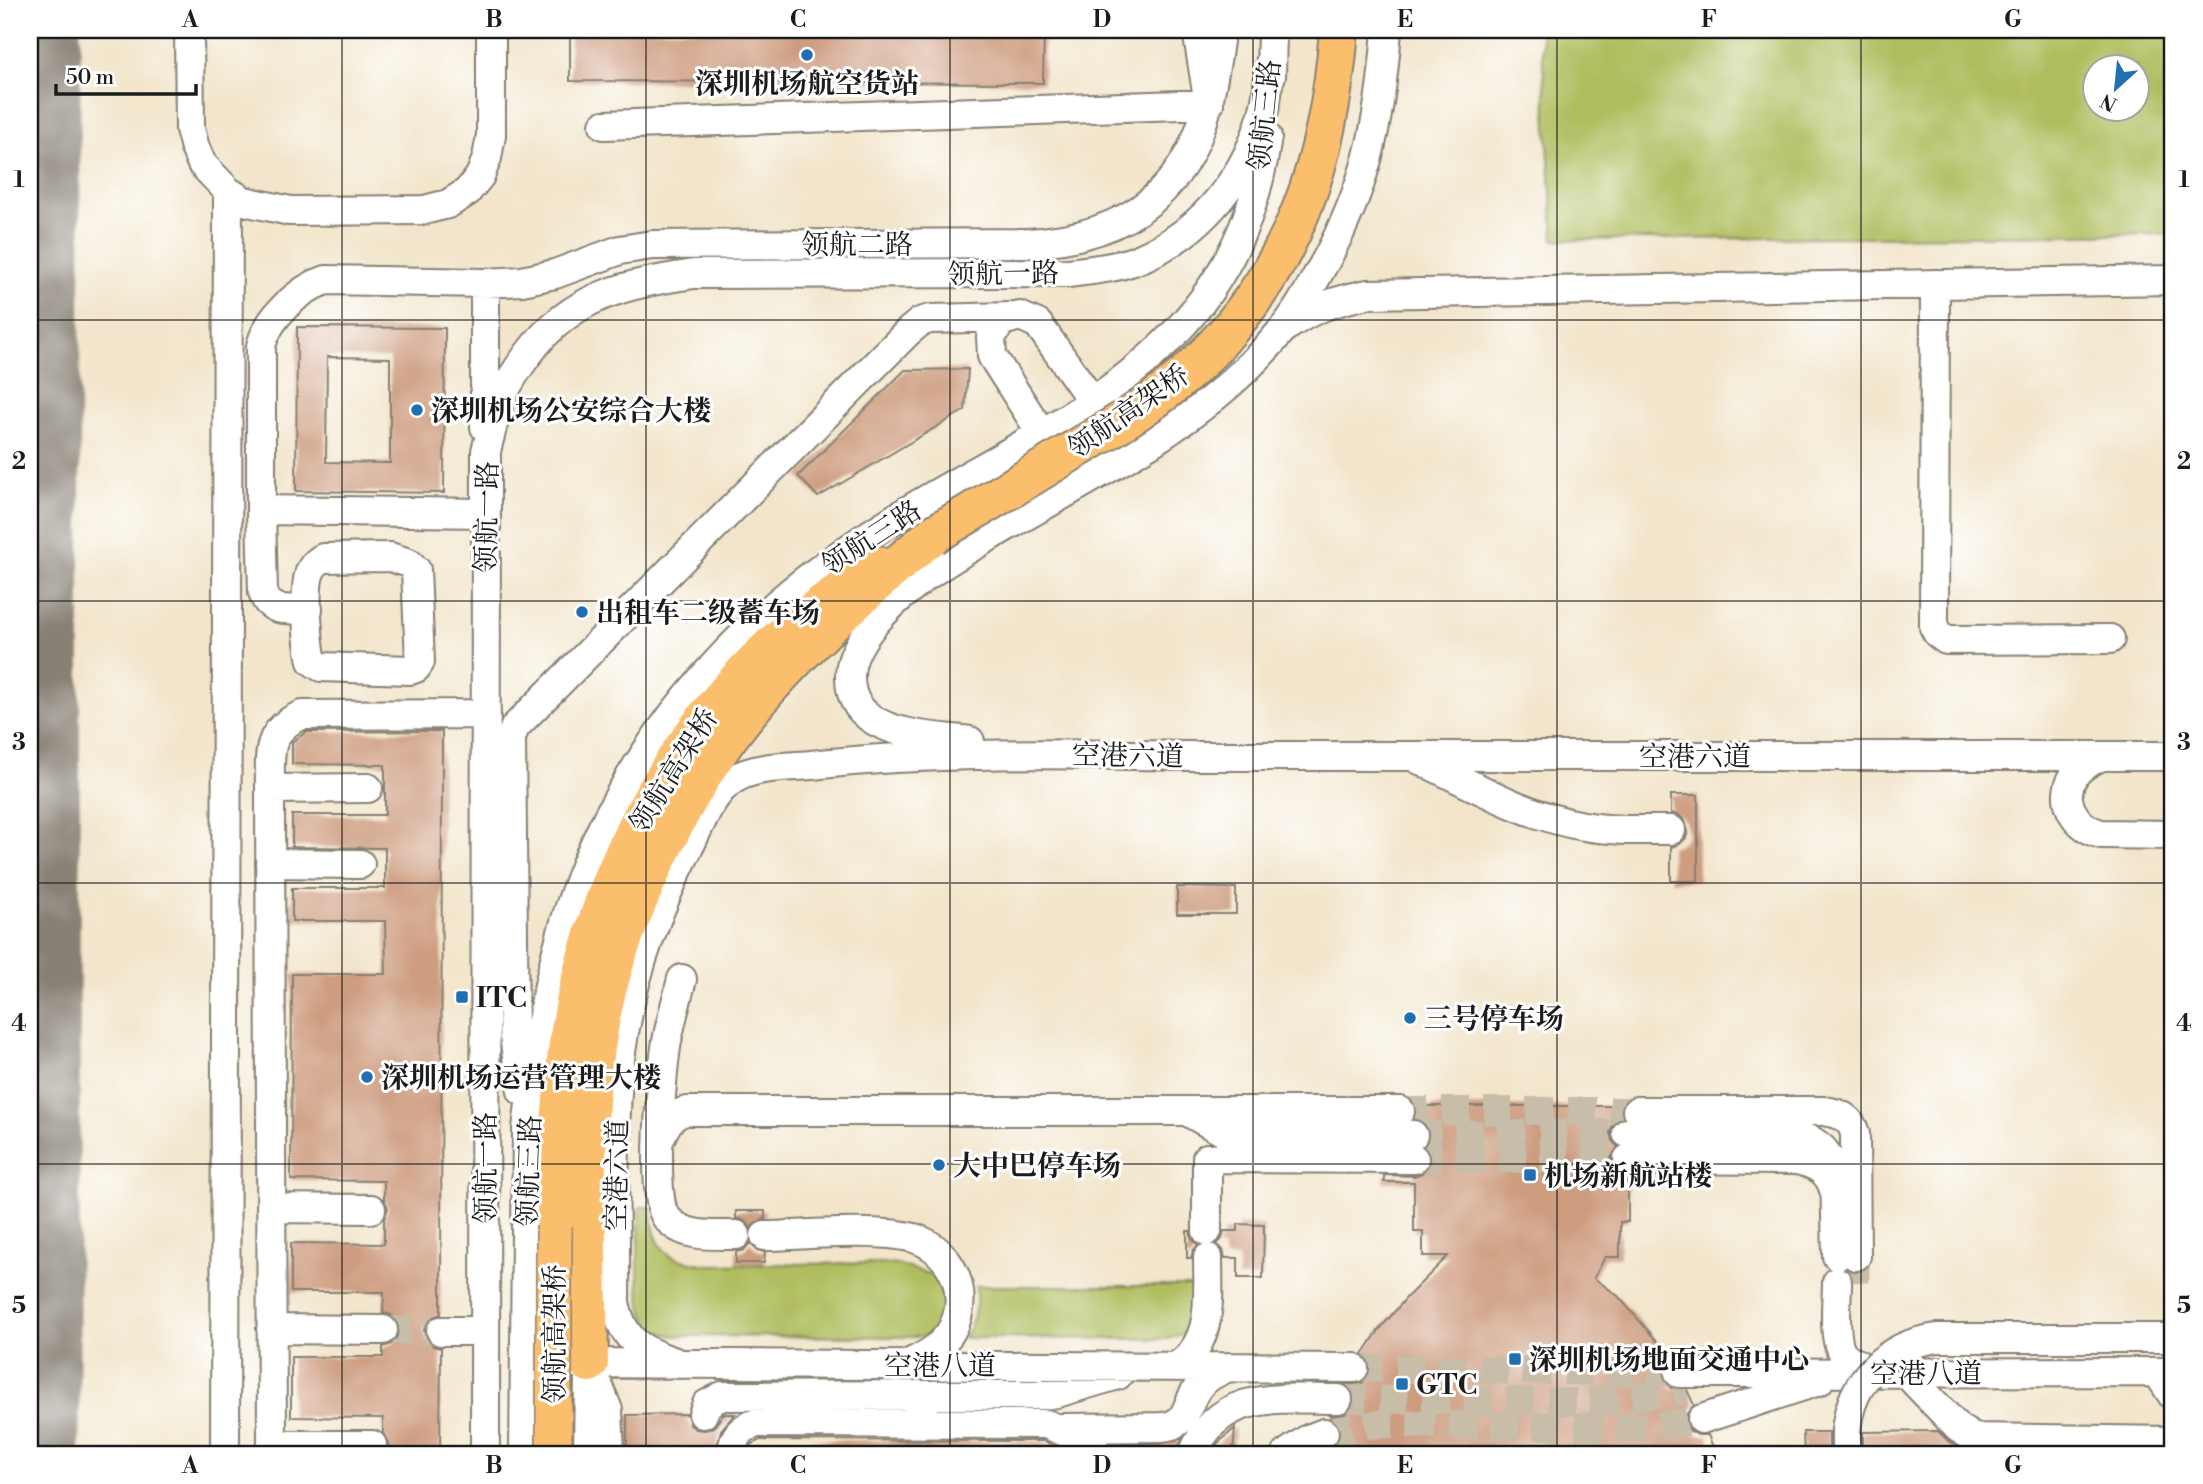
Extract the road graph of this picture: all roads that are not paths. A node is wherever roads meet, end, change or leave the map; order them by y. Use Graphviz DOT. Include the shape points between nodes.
graph roads {
  1 [pos="189,30"];
  2 [pos="491,30"];
  3 [pos="1197,30"];
  4 [pos="1220,30"];
  5 [pos="1272,30"];
  6 [pos="1339,30"];
  7 [pos="1387,30"];
  8 [pos="1271,59"];
  9 [pos="1209,104"];
  10 [pos="604,125"];
  11 [pos="228,191"];
  12 [pos="2173,280"];
  13 [pos="485,283"];
  14 [pos="1935,284"];
  15 [pos="1011,317"];
  16 [pos="963,318"];
  17 [pos="1284,328"];
  18 [pos="990,346"];
  19 [pos="1142,364"];
  20 [pos="1093,402"];
  21 [pos="1186,419"];
  22 [pos="1042,434"];
  23 [pos="486,451"];
  24 [pos="261,510"];
  25 [pos="485,513"];
  26 [pos="945,526"];
  27 [pos="309,609"];
  28 [pos="2110,639"];
  29 [pos="486,714"];
  30 [pos="1027,754"];
  31 [pos="1410,756"];
  32 [pos="2102,756"];
  33 [pos="2173,756"];
  34 [pos="368,788"];
  35 [pos="270,789"];
  36 [pos="1671,831"];
  37 [pos="2173,835"];
  38 [pos="270,863"];
  39 [pos="360,863"];
  40 [pos="682,979"];
  41 [pos="527,1129"];
  42 [pos="659,1141"];
  43 [pos="271,1208"];
  44 [pos="371,1209"];
  45 [pos="736,1235"];
  46 [pos="765,1236"];
  47 [pos="1846,1269"];
  48 [pos="271,1329"];
  49 [pos="383,1330"];
  50 [pos="441,1331"];
  51 [pos="485,1331"];
  52 [pos="2173,1338"];
  53 [pos="525,1363"];
  54 [pos="589,1363"];
  55 [pos="681,1364"];
  56 [pos="905,1365"];
  57 [pos="1145,1366"];
  58 [pos="1177,1366"];
  59 [pos="1229,1367"];
  60 [pos="1354,1368"];
  61 [pos="1861,1369"];
  62 [pos="2165,1372"];
  63 [pos="1906,1373"];
  64 [pos="1683,1382"];
  65 [pos="2173,1396"];
  66 [pos="1338,1399"];
  67 [pos="704,1414"];
  68 [pos="1702,1419"];
  69 [pos="1060,1428"];
  70 [pos="1324,1433"];
  71 [pos="2173,1441"];
  72 [pos="1846,1443"];
  73 [pos="372,1445"];
  74 [pos="2124,1448"];
  75 [pos="1093,1449"];
  76 [pos="1195,1449"];
  77 [pos="272,1450"];
  78 [pos="225,1454"];
  79 [pos="485,1454"];
  80 [pos="524,1454"];
  81 [pos="554,1454"];
  82 [pos="589,1454"];
  83 [pos="610,1454"];
  84 [pos="731,1454"];
  85 [pos="1286,1454"];
  1 -- 11 [label="street" via="189,107 195,148 202,164"];
  2 -- 11 [label="street" via="488,158 467,192 448,204 424,210 290,211 244,201"];
  3 -- 9 [label="street, 领航二路"];
  4 -- 9 [label="street, 领航二路"];
  5 -- 8 [label="street, 领航三路"];
  6 -- 26 [label="highway, 领航高架桥, bridge" via="1327,129 1314,180 1298,223 1233,326 1198,364 1151,402"];
  7 -- 17 [label="street, 领航三路" via="1377,125 1362,181 1324,264"];
  8 -- 19 [label="street, 领航三路" via="1266,147 1245,225 1212,288"];
  8 -- 23 [label="street, 领航一路" via="1256,135 1224,194 1199,223 1139,259 1068,273 694,274 642,282 594,298 553,326 513,374 499,403"];
  9 -- 10 [label="street"];
  9 -- 13 [label="street, 领航二路" via="1193,148 1160,194 1130,216 1090,235 1026,243 652,245 620,250 555,274"];
  11 -- 78 [label="street"];
  12 -- 14 [label="street"];
  13 -- 23 [label="street"];
  13 -- 24 [label="street, 领航二路" via="326,280 298,295 270,324 261,346"];
  14 -- 17 [label="street" via="1368,294 1305,313"];
  14 -- 28 [label="street" via="1934,627 1946,640"];
  15 -- 16 [label="street"];
  15 -- 18 [label="street" via="995,328"];
  15 -- 20 [label="street" via="1038,324"];
  16 -- 18 [label="street" via="975,325"];
  16 -- 41 [label="street" via="930,319 908,332 515,727 511,738 514,1036"];
  17 -- 21 [label="street, 领航三路"];
  18 -- 22 [label="street"];
  19 -- 20 [label="street, 领航三路"];
  19 -- 21 [label="street" via="1167,359 1188,370 1197,396"];
  20 -- 22 [label="street, 领航三路"];
  21 -- 26 [label="street, 领航三路" via="1150,444"];
  22 -- 26 [label="street, 领航三路"];
  23 -- 25 [label="street, 领航一路"];
  24 -- 25 [label="street"];
  24 -- 27 [label="street, 领航二路" via="265,601 280,609"];
  25 -- 29 [label="street, 领航一路"];
  26 -- 30 [label="street, 领航三路" via="921,580 870,628 857,648 850,674 853,696 864,712 899,733"];
  26 -- 41 [label="street, 领航三路" via="854,545 762,616 671,715 615,804 572,899 548,988"];
  26 -- 54 [label="highway" via="889,571 793,663 730,735 702,775 656,861 623,939 599,1028 587,1147"];
  26 -- 81 [label="main road, 领航高架桥, bridge" via="830,595 790,625 735,678 670,766 608,888 575,995 560,1094 554,1226"];
  27 -- 27 [label="street" via="309,649 312,661 321,667 410,670 420,662 416,570 409,563 390,556 323,558 308,577"];
  29 -- 35 [label="street" via="302,715 287,721 272,740"];
  29 -- 51 [label="street, 领航一路"];
  30 -- 31 [label="street, 空港六道"];
  30 -- 55 [label="street, 空港六道" via="837,762 750,772 719,793 703,820 667,894 637,976 620,1058 617,1108 618,1320 636,1344"];
  31 -- 32 [label="street, 空港六道"];
  31 -- 36 [label="street" via="1511,803 1565,822 1603,829"];
  32 -- 33 [label="street, 空港六道"];
  32 -- 37 [label="street" via="2079,770 2070,784 2068,800 2079,823 2101,834"];
  34 -- 35 [label="street"];
  35 -- 38 [label="street"];
  38 -- 39 [label="street"];
  38 -- 43 [label="street"];
  40 -- 42 [label="street" via="667,1042"];
  41 -- 53 [label="street, 领航三路"];
  42 -- 45 [label="street" via="660,1203 666,1217 698,1234"];
  42 -- 58 [label="street" via="670,1120 687,1111 1184,1111 1409,1135 1207,1158 1205,1327 1193,1352"];
  43 -- 44 [label="street"];
  43 -- 48 [label="street"];
  46 -- 56 [label="street" via="902,1236 935,1249 956,1278 959,1313 942,1344"];
  47 -- 47 [label="street" via="1855,1134 1843,1115 1824,1111 1631,1135 1819,1167 1836,1195"];
  47 -- 61 [label="street" via="1837,1339 1845,1356"];
  48 -- 49 [label="street"];
  48 -- 77 [label="street"];
  50 -- 51 [label="street"];
  51 -- 79 [label="street, 领航一路"];
  52 -- 72 [label="street, bridge" via="1938,1338 1915,1342 1884,1358 1867,1374 1851,1405"];
  53 -- 54 [label="street, 空港八道"];
  53 -- 80 [label="street, 领航三路"];
  54 -- 55 [label="street, 空港八道"];
  54 -- 82 [label="street"];
  54 -- 83 [label="street" via="608,1410"];
  55 -- 56 [label="street, 空港八道"];
  56 -- 57 [label="street, 空港八道"];
  57 -- 58 [label="street, 空港八道"];
  57 -- 67 [label="street" via="1049,1394 927,1405 722,1396 707,1404"];
  58 -- 59 [label="street, 空港八道"];
  59 -- 60 [label="street, 空港八道"];
  59 -- 69 [label="street" via="1199,1385 1183,1418 1174,1425"];
  61 -- 63 [label="street, 空港八道"];
  61 -- 64 [label="street, 空港八道"];
  61 -- 68 [label="street"];
  62 -- 63 [label="street, 空港八道"];
  62 -- 65 [label="street"];
  63 -- 74 [label="street" via="1958,1428 1974,1438"];
  66 -- 76 [label="street" via="1256,1400 1223,1415"];
  69 -- 75 [label="street"];
  69 -- 84 [label="street" via="1046,1423 758,1423 738,1432"];
  70 -- 85 [label="street"];
  71 -- 74 [label="street"];
  73 -- 77 [label="street"];
  75 -- 76 [label="street"];
}
